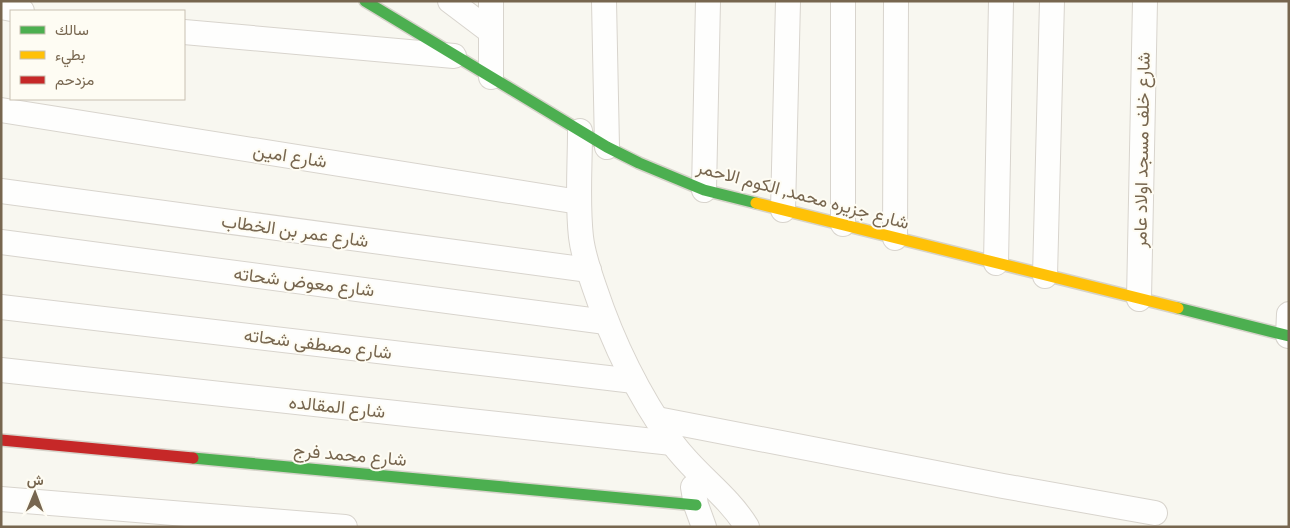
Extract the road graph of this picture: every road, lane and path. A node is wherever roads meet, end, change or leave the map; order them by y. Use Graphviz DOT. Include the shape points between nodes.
graph roads {
  1 [pos="365,1"];
  2 [pos="450,1"];
  3 [pos="491,1"];
  4 [pos="604,1"];
  5 [pos="708,1"];
  6 [pos="788,1"];
  7 [pos="843,1"];
  8 [pos="896,1"];
  9 [pos="1001,1"];
  10 [pos="1052,1"];
  11 [pos="1145,1"];
  12 [pos="1,7"];
  13 [pos="17,10"];
  14 [pos="185,32"];
  15 [pos="491,32"];
  16 [pos="454,56"];
  17 [pos="491,77"];
  18 [pos="1,110"];
  19 [pos="580,131"];
  20 [pos="607,147"];
  21 [pos="704,190"];
  22 [pos="1,191"];
  23 [pos="579,202"];
  24 [pos="783,210"];
  25 [pos="843,224"];
  26 [pos="895,238"];
  27 [pos="1,242"];
  28 [pos="996,263"];
  29 [pos="589,270"];
  30 [pos="1045,276"];
  31 [pos="1139,299"];
  32 [pos="1,307"];
  33 [pos="1289,314"];
  34 [pos="606,322"];
  35 [pos="1289,336"];
  36 [pos="1,370"];
  37 [pos="634,381"];
  38 [pos="657,419"];
  39 [pos="1,440"];
  40 [pos="672,443"];
  41 [pos="693,465"];
  42 [pos="1,499"];
  43 [pos="696,505"];
  44 [pos="1155,513"];
  45 [pos="345,527"];
  46 [pos="704,527"];
  47 [pos="747,527"];
  1 -- 16 [label="street, شارع جزيره محمد, الكوم الاحمر"];
  2 -- 15 [label="street"];
  3 -- 15 [label="street"];
  4 -- 20 [label="street"];
  5 -- 21 [label="street"];
  6 -- 24 [label="street"];
  7 -- 25 [label="street"];
  8 -- 26 [label="street"];
  9 -- 28 [label="street"];
  10 -- 30 [label="street"];
  11 -- 31 [label="street, شارع خلف مسجد اولاد عامر"];
  12 -- 13 [label="street"];
  14 -- 16 [label="street"];
  15 -- 17 [label="street"];
  16 -- 17 [label="street, شارع جزيره محمد, الكوم الاحمر"];
  17 -- 19 [label="street, شارع جزيره محمد, الكوم الاحمر"];
  18 -- 23 [label="street, شارع امين"];
  19 -- 20 [label="street, شارع جزيره محمد, الكوم الاحمر"];
  19 -- 23 [label="street"];
  20 -- 21 [label="street, شارع جزيره محمد, الكوم الاحمر"];
  21 -- 24 [label="street, شارع جزيره محمد, الكوم الاحمر"];
  22 -- 29 [label="street, شارع عمر بن الخطاب"];
  23 -- 29 [label="street" via="581,239"];
  24 -- 25 [label="street, شارع جزيره محمد, الكوم الاحمر"];
  25 -- 26 [label="street, شارع جزيره محمد, الكوم الاحمر"];
  26 -- 28 [label="street, شارع جزيره محمد, الكوم الاحمر"];
  27 -- 34 [label="street, شارع معوض شحاته"];
  28 -- 30 [label="street, شارع جزيره محمد, الكوم الاحمر"];
  29 -- 34 [label="street"];
  30 -- 31 [label="street, شارع جزيره محمد, الكوم الاحمر"];
  31 -- 35 [label="street, شارع جزيره محمد, الكوم الاحمر"];
  32 -- 37 [label="street, شارع مصطفى شحاته"];
  33 -- 35 [label="street"];
  34 -- 37 [label="street"];
  36 -- 40 [label="street, شارع المقالده"];
  37 -- 38 [label="street"];
  38 -- 40 [label="street"];
  38 -- 44 [label="street"];
  39 -- 43 [label="street, شارع محمد فرج"];
  40 -- 41 [label="street"];
  41 -- 43 [label="street"];
  41 -- 47 [label="street"];
  42 -- 45 [label="street"];
  43 -- 46 [label="street"];
}
